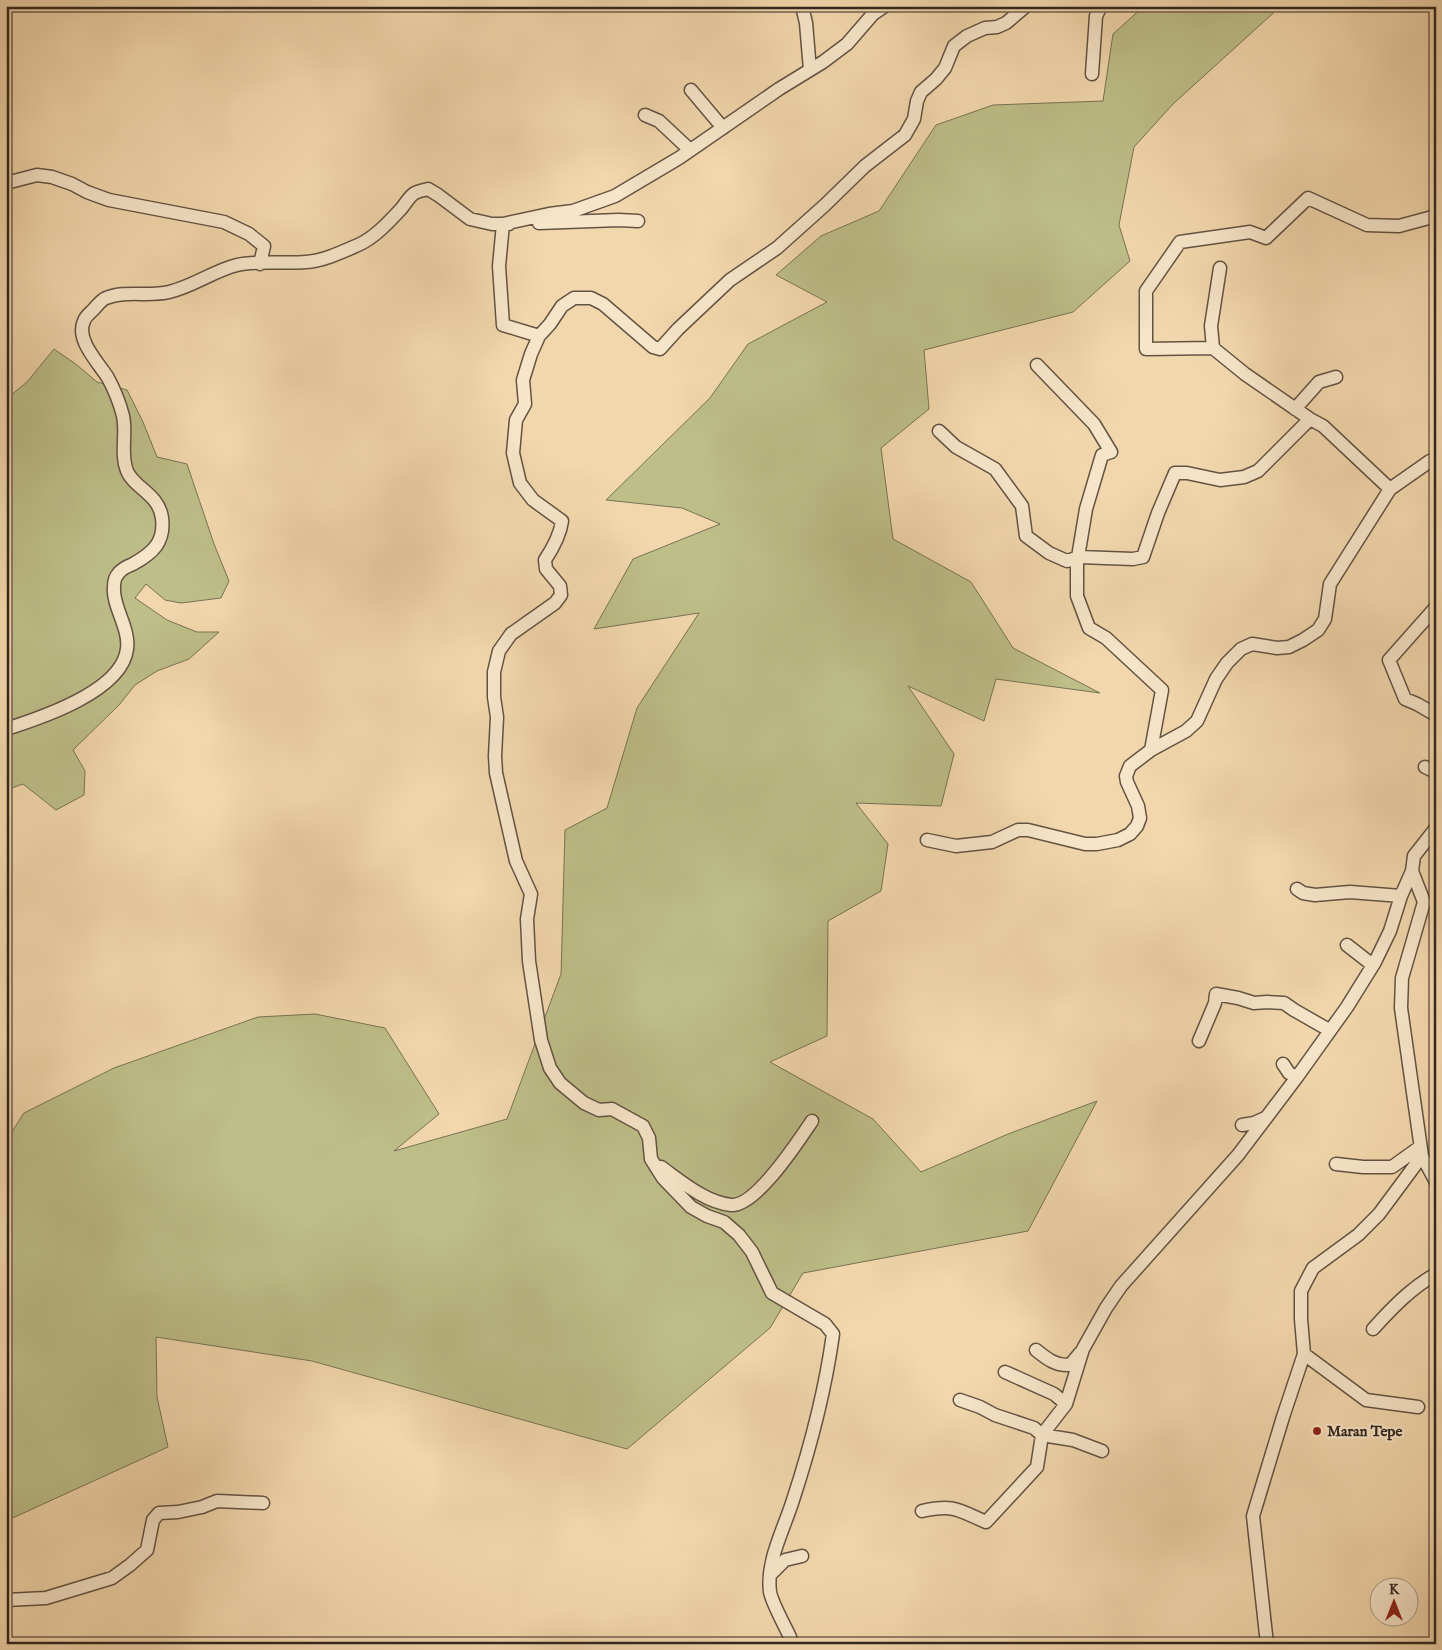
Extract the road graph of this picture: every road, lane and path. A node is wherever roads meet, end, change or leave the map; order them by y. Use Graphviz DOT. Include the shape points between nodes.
graph roads {
  1 [pos="802,6"];
  2 [pos="885,6"];
  3 [pos="1026,6"];
  4 [pos="1101,6"];
  5 [pos="810,70"];
  6 [pos="1092,74"];
  7 [pos="690,90"];
  8 [pos="645,115"];
  9 [pos="723,128"];
  10 [pos="690,150"];
  11 [pos="6,183"];
  12 [pos="1436,216"];
  13 [pos="638,221"];
  14 [pos="503,224"];
  15 [pos="260,264"];
  16 [pos="1220,268"];
  17 [pos="539,336"];
  18 [pos="1213,348"];
  19 [pos="1038,365"];
  20 [pos="1336,377"];
  21 [pos="1295,409"];
  22 [pos="1310,419"];
  23 [pos="939,431"];
  24 [pos="1436,459"];
  25 [pos="1390,489"];
  26 [pos="1079,557"];
  27 [pos="1436,607"];
  28 [pos="1436,715"];
  29 [pos="6,729"];
  30 [pos="1151,750"];
  31 [pos="1436,828"];
  32 [pos="927,840"];
  33 [pos="1412,871"];
  34 [pos="1297,888"];
  35 [pos="1401,896"];
  36 [pos="1347,945"];
  37 [pos="1375,962"];
  38 [pos="1329,1030"];
  39 [pos="1200,1041"];
  40 [pos="1283,1064"];
  41 [pos="1297,1077"];
  42 [pos="1267,1116"];
  43 [pos="812,1121"];
  44 [pos="1242,1125"];
  45 [pos="1421,1152"];
  46 [pos="651,1160"];
  47 [pos="1336,1164"];
  48 [pos="1436,1182"];
  49 [pos="1436,1274"];
  50 [pos="1373,1329"];
  51 [pos="1036,1350"];
  52 [pos="1083,1350"];
  53 [pos="1304,1354"];
  54 [pos="1005,1372"];
  55 [pos="960,1400"];
  56 [pos="1066,1404"];
  57 [pos="1418,1407"];
  58 [pos="1042,1435"];
  59 [pos="1102,1451"];
  60 [pos="263,1503"];
  61 [pos="922,1511"];
  62 [pos="802,1556"];
  63 [pos="770,1575"];
  64 [pos="6,1600"];
  65 [pos="791,1644"];
  66 [pos="1267,1644"];
  1 -- 5 [label="street"];
  2 -- 5 [label="street" via="873,14 847,44"];
  3 -- 17 [label="street" via="1006,23 985,28 954,46 945,68 921,92 914,119 905,135 865,166 777,248 730,280 660,349 591,298 574,298 562,306"];
  4 -- 6 [label="street" via="1096,16"];
  5 -- 9 [label="street"];
  7 -- 9 [label="street"];
  8 -- 10 [label="street" via="659,121"];
  9 -- 10 [label="street"];
  10 -- 14 [label="street" via="615,196 573,211"];
  11 -- 15 [label="street" via="37,176 52,177 109,200 224,222 249,234 264,246"];
  12 -- 18 [label="street" via="1400,226 1367,225 1308,198 1266,238 1250,232 1180,242 1146,291 1146,349"];
  13 -- 14 [label="street"];
  14 -- 15 [label="street" via="470,219 428,189 413,194 379,231 360,244 308,262"];
  14 -- 17 [label="street" via="499,266 503,325"];
  15 -- 29 [label="street" via="239,265 213,273 190,286 167,293 104,298 84,321 87,348 108,378 124,418 125,465 129,474 159,507 161,531 158,545 147,556 126,567 115,580 113,590 128,648 114,676 77,701"];
  16 -- 18 [label="street" via="1211,326"];
  17 -- 46 [label="street" via="524,380 524,404 516,420 513,453 520,483 533,500 562,521 553,549 545,560 546,569 560,586 561,595 555,603 511,634 499,651 494,672 496,773 516,861 531,894 527,920 529,962 541,1040 550,1068 560,1083 584,1103 599,1110 612,1109 643,1126 649,1138"];
  18 -- 21 [label="street"];
  19 -- 26 [label="street" via="1094,424 1110,452 1102,454 1086,509"];
  20 -- 21 [label="street" via="1319,382"];
  21 -- 22 [label="street"];
  22 -- 25 [label="street" via="1323,426"];
  22 -- 26 [label="street" via="1258,471 1244,477 1220,480 1176,473 1143,557"];
  23 -- 26 [label="street" via="956,447 995,469 1022,506 1026,536 1068,562"];
  24 -- 25 [label="street"];
  25 -- 30 [label="street" via="1330,584 1325,619 1318,630 1289,647 1252,644 1241,649 1216,679 1197,721 1186,731"];
  26 -- 30 [label="street" via="1077,596 1089,628 1106,638 1162,690"];
  27 -- 28 [label="street" via="1390,660 1405,699"];
  30 -- 32 [label="street" via="1130,766 1126,776 1140,818 1130,834 1118,840 1085,844 1028,830 1018,830 992,842 956,846"];
  31 -- 33 [label="street" via="1414,856"];
  33 -- 35 [label="street"];
  33 -- 45 [label="street" via="1424,902 1402,978 1401,1008"];
  34 -- 35 [label="street" via="1315,895 1350,892"];
  35 -- 37 [label="street" via="1390,931"];
  36 -- 37 [label="street" via="1370,963"];
  37 -- 38 [label="street"];
  38 -- 39 [label="street" via="1284,1004 1254,1003 1216,994"];
  38 -- 41 [label="street"];
  40 -- 41 [label="street" via="1289,1073"];
  41 -- 42 [label="street"];
  42 -- 44 [label="street"];
  42 -- 52 [label="street" via="1238,1155 1120,1286"];
  43 -- 46 [label="street" via="766,1182 750,1199 733,1205 711,1200"];
  45 -- 47 [label="street" via="1392,1167"];
  45 -- 48 [label="street"];
  45 -- 53 [label="street" via="1379,1214 1358,1235 1313,1268 1301,1291"];
  46 -- 63 [label="street" via="663,1178 691,1207 724,1222 739,1235 752,1252 772,1293 825,1324 833,1334 818,1415"];
  49 -- 50 [label="street" via="1395,1304"];
  51 -- 52 [label="street" via="1063,1366 1070,1365"];
  52 -- 56 [label="street"];
  53 -- 57 [label="street" via="1366,1400"];
  53 -- 66 [label="street" via="1253,1516"];
  54 -- 56 [label="street" via="1054,1394"];
  55 -- 58 [label="street" via="1034,1428"];
  56 -- 58 [label="street"];
  58 -- 59 [label="street" via="1073,1440"];
  58 -- 61 [label="street" via="1037,1467 986,1522 958,1509 942,1506"];
  60 -- 64 [label="street" via="218,1501 178,1512 159,1513 153,1520 147,1550 112,1578 46,1598"];
  62 -- 63 [label="street" via="785,1560"];
  63 -- 65 [label="street" via="770,1594"];
}
